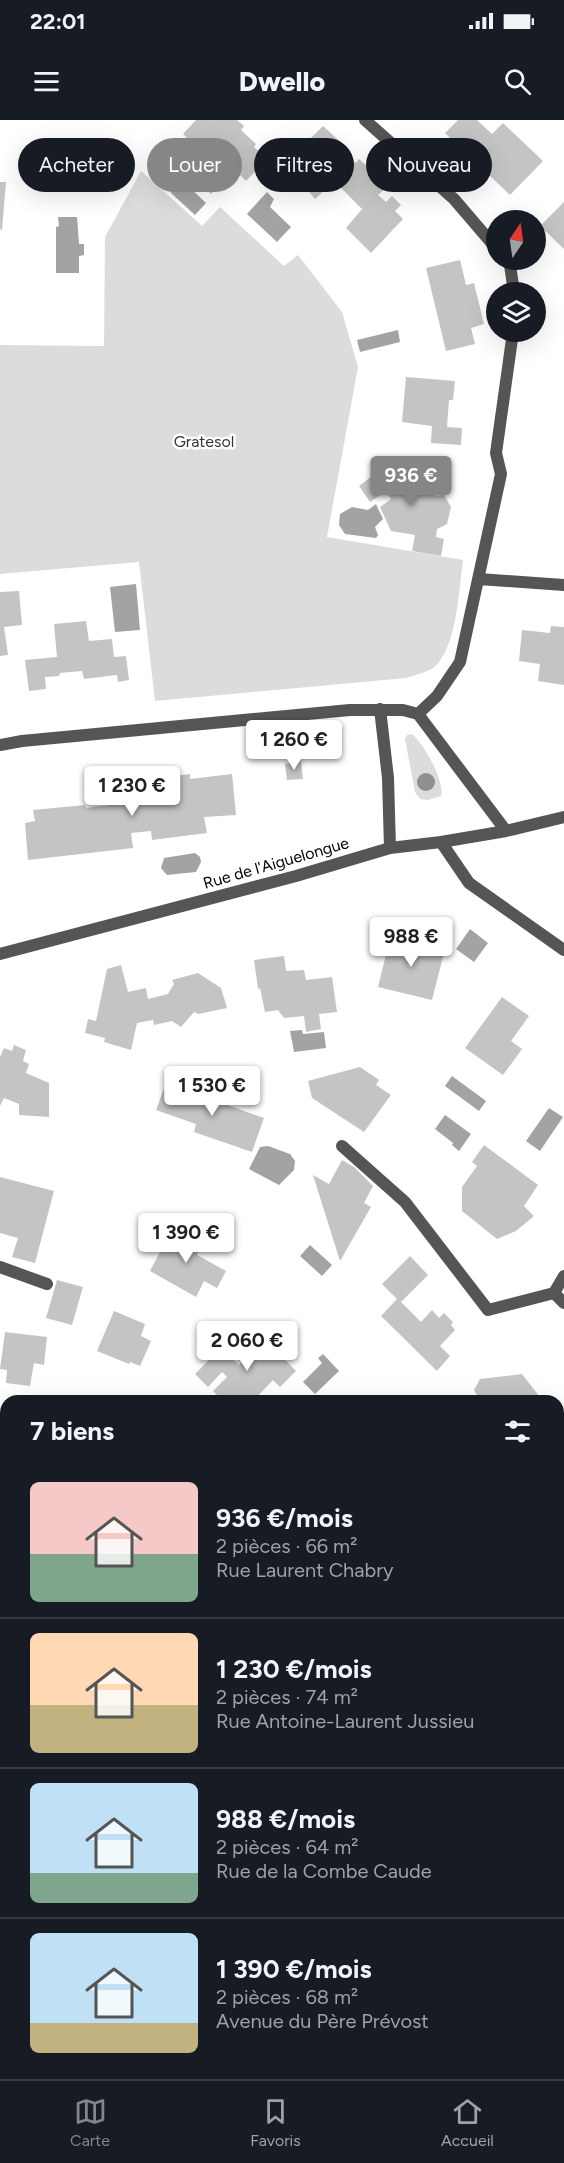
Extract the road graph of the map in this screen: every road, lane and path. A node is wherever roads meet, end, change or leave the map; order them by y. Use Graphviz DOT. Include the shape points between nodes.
graph roads {
  1 [pos="365,120"];
  2 [pos="486,236"];
  3 [pos="512,342"];
  4 [pos="479,579"];
  5 [pos="564,585"];
  6 [pos="380,709"];
  7 [pos="418,714"];
  8 [pos="0,745"];
  9 [pos="564,817"];
  10 [pos="506,831"];
  11 [pos="441,842"];
  12 [pos="390,848"];
  13 [pos="564,950"];
  14 [pos="0,954"];
  15 [pos="342,1146"];
  16 [pos="0,1267"];
  17 [pos="564,1276"];
  18 [pos="47,1284"];
  19 [pos="554,1293"];
  20 [pos="564,1303"];
  1 -- 2 [label="street" via="454,199"];
  3 -- 4 [label="street" via="496,453 501,474"];
  4 -- 5 [label="street"];
  4 -- 7 [label="street" via="460,662 437,696"];
  6 -- 7 [label="street"];
  6 -- 8 [label="street"];
  6 -- 12 [label="street" via="388,778"];
  7 -- 10 [label="street"];
  9 -- 10 [label="street, Rue de l'Aiguelongue"];
  10 -- 11 [label="street, Rue de l'Aiguelongue"];
  11 -- 12 [label="street, Rue de l'Aiguelongue"];
  11 -- 13 [label="street" via="469,883"];
  12 -- 14 [label="street, Rue de l'Aiguelongue"];
  15 -- 19 [label="street" via="405,1202 488,1310"];
  16 -- 18 [label="street"];
  17 -- 19 [label="street"];
  19 -- 20 [label="street"];
}
